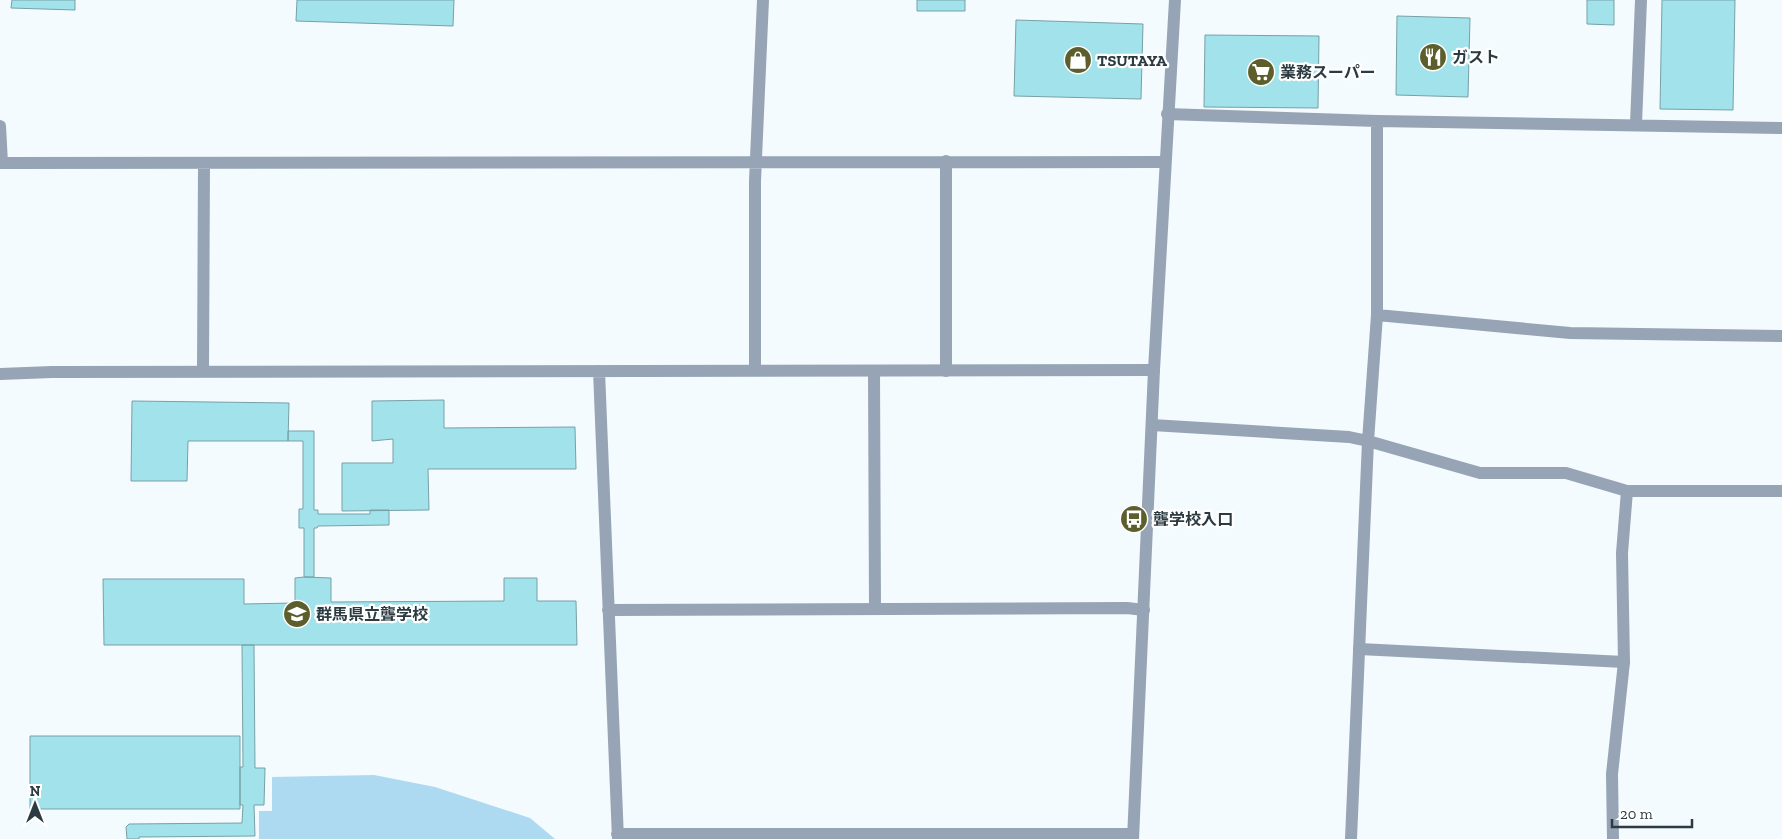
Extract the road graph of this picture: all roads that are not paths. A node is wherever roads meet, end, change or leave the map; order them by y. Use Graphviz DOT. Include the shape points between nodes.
graph roads {
  1 [pos="763,0"];
  2 [pos="1175,0"];
  3 [pos="1642,0"];
  4 [pos="1167,114"];
  5 [pos="1377,121"];
  6 [pos="1636,124"];
  7 [pos="0,126"];
  8 [pos="1782,128"];
  9 [pos="946,161"];
  10 [pos="757,162"];
  11 [pos="1165,162"];
  12 [pos="1,163"];
  13 [pos="204,163"];
  14 [pos="1377,315"];
  15 [pos="1782,336"];
  16 [pos="755,370"];
  17 [pos="874,370"];
  18 [pos="1154,370"];
  19 [pos="946,371"];
  20 [pos="202,372"];
  21 [pos="599,372"];
  22 [pos="0,374"];
  23 [pos="1152,425"];
  24 [pos="1368,441"];
  25 [pos="1627,491"];
  26 [pos="1782,491"];
  27 [pos="874,609"];
  28 [pos="608,610"];
  29 [pos="1144,610"];
  30 [pos="1359,649"];
  31 [pos="1624,662"];
  32 [pos="617,836"];
  33 [pos="1133,836"];
  34 [pos="1355,839"];
  35 [pos="1613,839"];
  1 -- 10 [label="street"];
  2 -- 4 [label="street"];
  3 -- 6 [label="street"];
  4 -- 5 [label="street"];
  4 -- 11 [label="street"];
  5 -- 6 [label="street"];
  5 -- 14 [label="street"];
  6 -- 8 [label="street"];
  7 -- 12 [label="street"];
  9 -- 10 [label="street"];
  9 -- 11 [label="street"];
  9 -- 19 [label="street"];
  10 -- 13 [label="street"];
  10 -- 16 [label="street"];
  11 -- 18 [label="street"];
  12 -- 13 [label="street"];
  13 -- 20 [label="street"];
  14 -- 15 [label="street" via="1570,333"];
  14 -- 24 [label="street"];
  16 -- 17 [label="street"];
  16 -- 21 [label="street"];
  17 -- 19 [label="street"];
  17 -- 27 [label="street"];
  18 -- 19 [label="street"];
  18 -- 23 [label="street"];
  20 -- 21 [label="street"];
  20 -- 22 [label="street"];
  21 -- 28 [label="street"];
  23 -- 24 [label="street"];
  23 -- 29 [label="street"];
  24 -- 25 [label="street" via="1480,473 1566,473"];
  24 -- 30 [label="street"];
  25 -- 26 [label="street"];
  25 -- 31 [label="street" via="1622,553"];
  27 -- 28 [label="street"];
  27 -- 29 [label="street"];
  28 -- 32 [label="street"];
  29 -- 33 [label="street"];
  30 -- 31 [label="street"];
  30 -- 34 [label="street"];
  31 -- 35 [label="street" via="1612,774"];
  32 -- 33 [label="street"];
}
